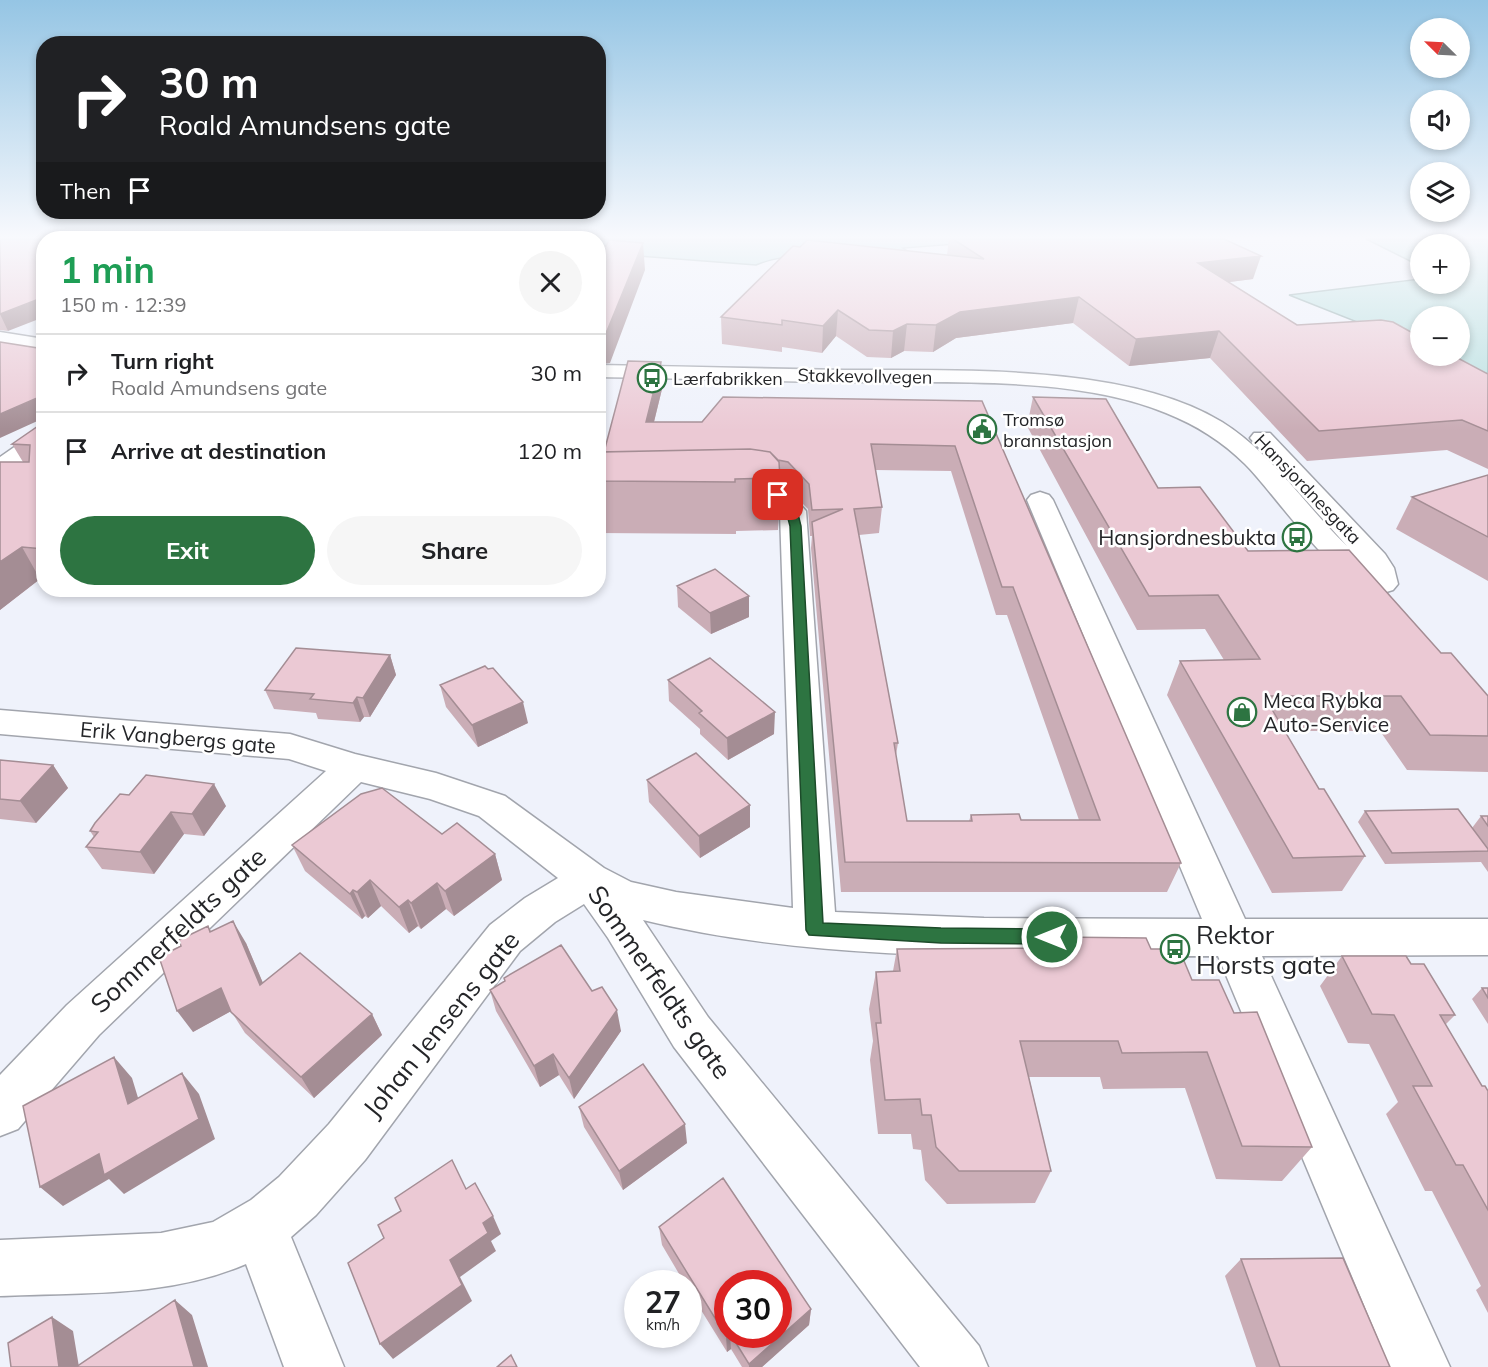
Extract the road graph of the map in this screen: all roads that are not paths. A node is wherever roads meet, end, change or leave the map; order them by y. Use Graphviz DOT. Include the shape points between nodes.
graph roads {
  1 [pos="0,338"];
  2 [pos="36,344"];
  3 [pos="606,371"];
  4 [pos="952,378"];
  5 [pos="36,443"];
  6 [pos="0,468"];
  7 [pos="708,491"];
  8 [pos="1040,500"];
  9 [pos="1390,596"];
  10 [pos="0,722"];
  11 [pos="354,767"];
  12 [pos="590,879"];
  13 [pos="815,930"];
  14 [pos="1488,937"];
  15 [pos="1230,938"];
  16 [pos="0,1111"];
  17 [pos="260,1227"];
  18 [pos="0,1268"];
  19 [pos="314,1367"];
  20 [pos="958,1367"];
  21 [pos="1420,1367"];
  1 -- 2 [label="street"];
  3 -- 4 [label="street, Stakkevollvegen"];
  4 -- 9 [label="street, Hansjordnesgata" via="1036,381 1137,397 1182,411 1214,427 1268,476 1334,552"];
  5 -- 6 [label="street"];
  7 -- 13 [label="street" via="765,491 778,495 793,511"];
  8 -- 15 [label="street"];
  10 -- 11 [label="street, Erik Vangbergs gate" via="290,747"];
  11 -- 12 [label="street, Sommerfeldts gate" via="436,787 492,806"];
  11 -- 16 [label="street, Sommerfeldts gate" via="83,1020"];
  12 -- 13 [label="street" via="618,895 646,904"];
  12 -- 17 [label="street, Johan Jensens gate" via="540,910 505,938 317,1177"];
  12 -- 20 [label="street, Sommerfeldts gate" via="691,1032"];
  13 -- 15 [label="street" via="941,936"];
  14 -- 15 [label="street"];
  15 -- 21 [label="street"];
  17 -- 18 [label="street, Johan Jensens gate" via="212,1251 150,1262"];
  17 -- 19 [label="street"];
}
